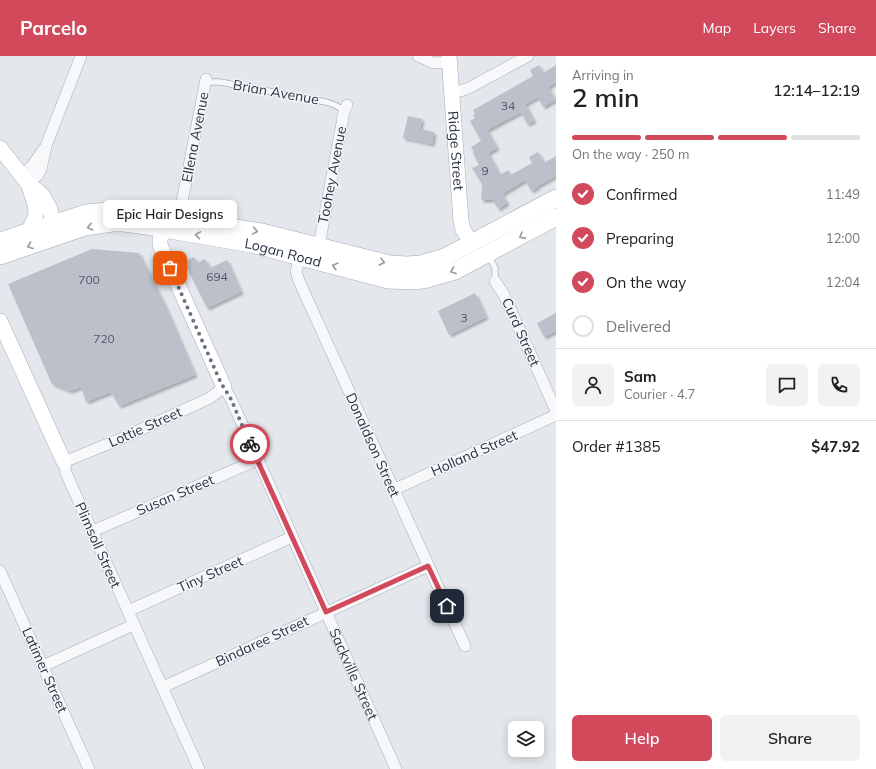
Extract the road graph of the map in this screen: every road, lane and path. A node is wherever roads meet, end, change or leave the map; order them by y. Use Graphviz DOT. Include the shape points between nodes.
graph roads {
  1 [pos="81,56"];
  2 [pos="418,56"];
  3 [pos="528,56"];
  4 [pos="449,59"];
  5 [pos="205,82"];
  6 [pos="452,92"];
  7 [pos="346,108"];
  8 [pos="0,148"];
  9 [pos="26,182"];
  10 [pos="556,198"];
  11 [pos="556,217"];
  12 [pos="171,224"];
  13 [pos="55,230"];
  14 [pos="28,232"];
  15 [pos="472,243"];
  16 [pos="309,251"];
  17 [pos="1,253"];
  18 [pos="488,254"];
  19 [pos="495,280"];
  20 [pos="0,321"];
  21 [pos="224,387"];
  22 [pos="556,411"];
  23 [pos="556,415"];
  24 [pos="257,460"];
  25 [pos="64,462"];
  26 [pos="393,490"];
  27 [pos="93,531"];
  28 [pos="292,537"];
  29 [pos="428,566"];
  30 [pos="0,571"];
  31 [pos="128,611"];
  32 [pos="326,612"];
  33 [pos="133,625"];
  34 [pos="465,646"];
  35 [pos="43,666"];
  36 [pos="162,687"];
  37 [pos="89,769"];
  38 [pos="199,769"];
  39 [pos="396,769"];
  1 -- 9 [label="street" via="46,146 40,171 37,176"];
  2 -- 4 [label="street" via="437,63"];
  3 -- 6 [label="street" via="469,88"];
  4 -- 6 [label="street, Ridge Street"];
  5 -- 7 [label="lane, Brian Avenue" via="220,82"];
  5 -- 12 [label="street, Ellena Avenue" via="181,207"];
  6 -- 15 [label="street, Ridge Street" via="461,221"];
  7 -- 16 [label="street, Toohey Avenue"];
  8 -- 9 [label="street"];
  9 -- 13 [label="street" via="43,196"];
  9 -- 14 [label="street" via="36,213"];
  10 -- 15 [label="main road, Logan Road"];
  11 -- 18 [label="main road, Logan Road, one-way"];
  12 -- 13 [label="main road, Logan Road" via="112,223"];
  12 -- 16 [label="main road, Logan Road" via="251,244"];
  12 -- 21 [label="street, Sackville Street" via="160,238 160,245"];
  13 -- 14 [label="main road, Logan Road"];
  13 -- 17 [label="main road, Logan Road, one-way"];
  14 -- 17 [label="main road, Logan Road"];
  16 -- 15 [label="main road, Logan Road, one-way" via="407,265 438,260"];
  15 -- 18 [label="main road"];
  18 -- 16 [label="main road, Logan Road, one-way" via="455,271 415,281 388,280"];
  16 -- 26 [label="street, Donaldson Street" via="296,271 299,281"];
  18 -- 19 [label="lane, Curd Street" via="495,268"];
  19 -- 22 [label="street, Curd Street"];
  20 -- 25 [label="street, Plimsoll Street"];
  21 -- 24 [label="street, Sackville Street"];
  21 -- 25 [label="street, Lottie Street" via="210,398"];
  23 -- 26 [label="street, Holland Street"];
  24 -- 27 [label="street, Susan Street"];
  24 -- 28 [label="street, Sackville Street"];
  25 -- 27 [label="street, Plimsoll Street" via="66,473"];
  26 -- 29 [label="street, Donaldson Street"];
  27 -- 31 [label="street, Plimsoll Street"];
  28 -- 31 [label="street, Tiny Street"];
  28 -- 32 [label="street, Sackville Street"];
  29 -- 32 [label="street, Bindaree Street"];
  29 -- 34 [label="street, Donaldson Street"];
  30 -- 35 [label="street, Latimer Street"];
  31 -- 33 [label="street, Plimsoll Street"];
  32 -- 36 [label="street, Bindaree Street"];
  32 -- 39 [label="street, Sackville Street"];
  33 -- 35 [label="street"];
  33 -- 36 [label="street, Plimsoll Street"];
  35 -- 37 [label="street, Latimer Street"];
  36 -- 38 [label="street, Plimsoll Street"];
}
